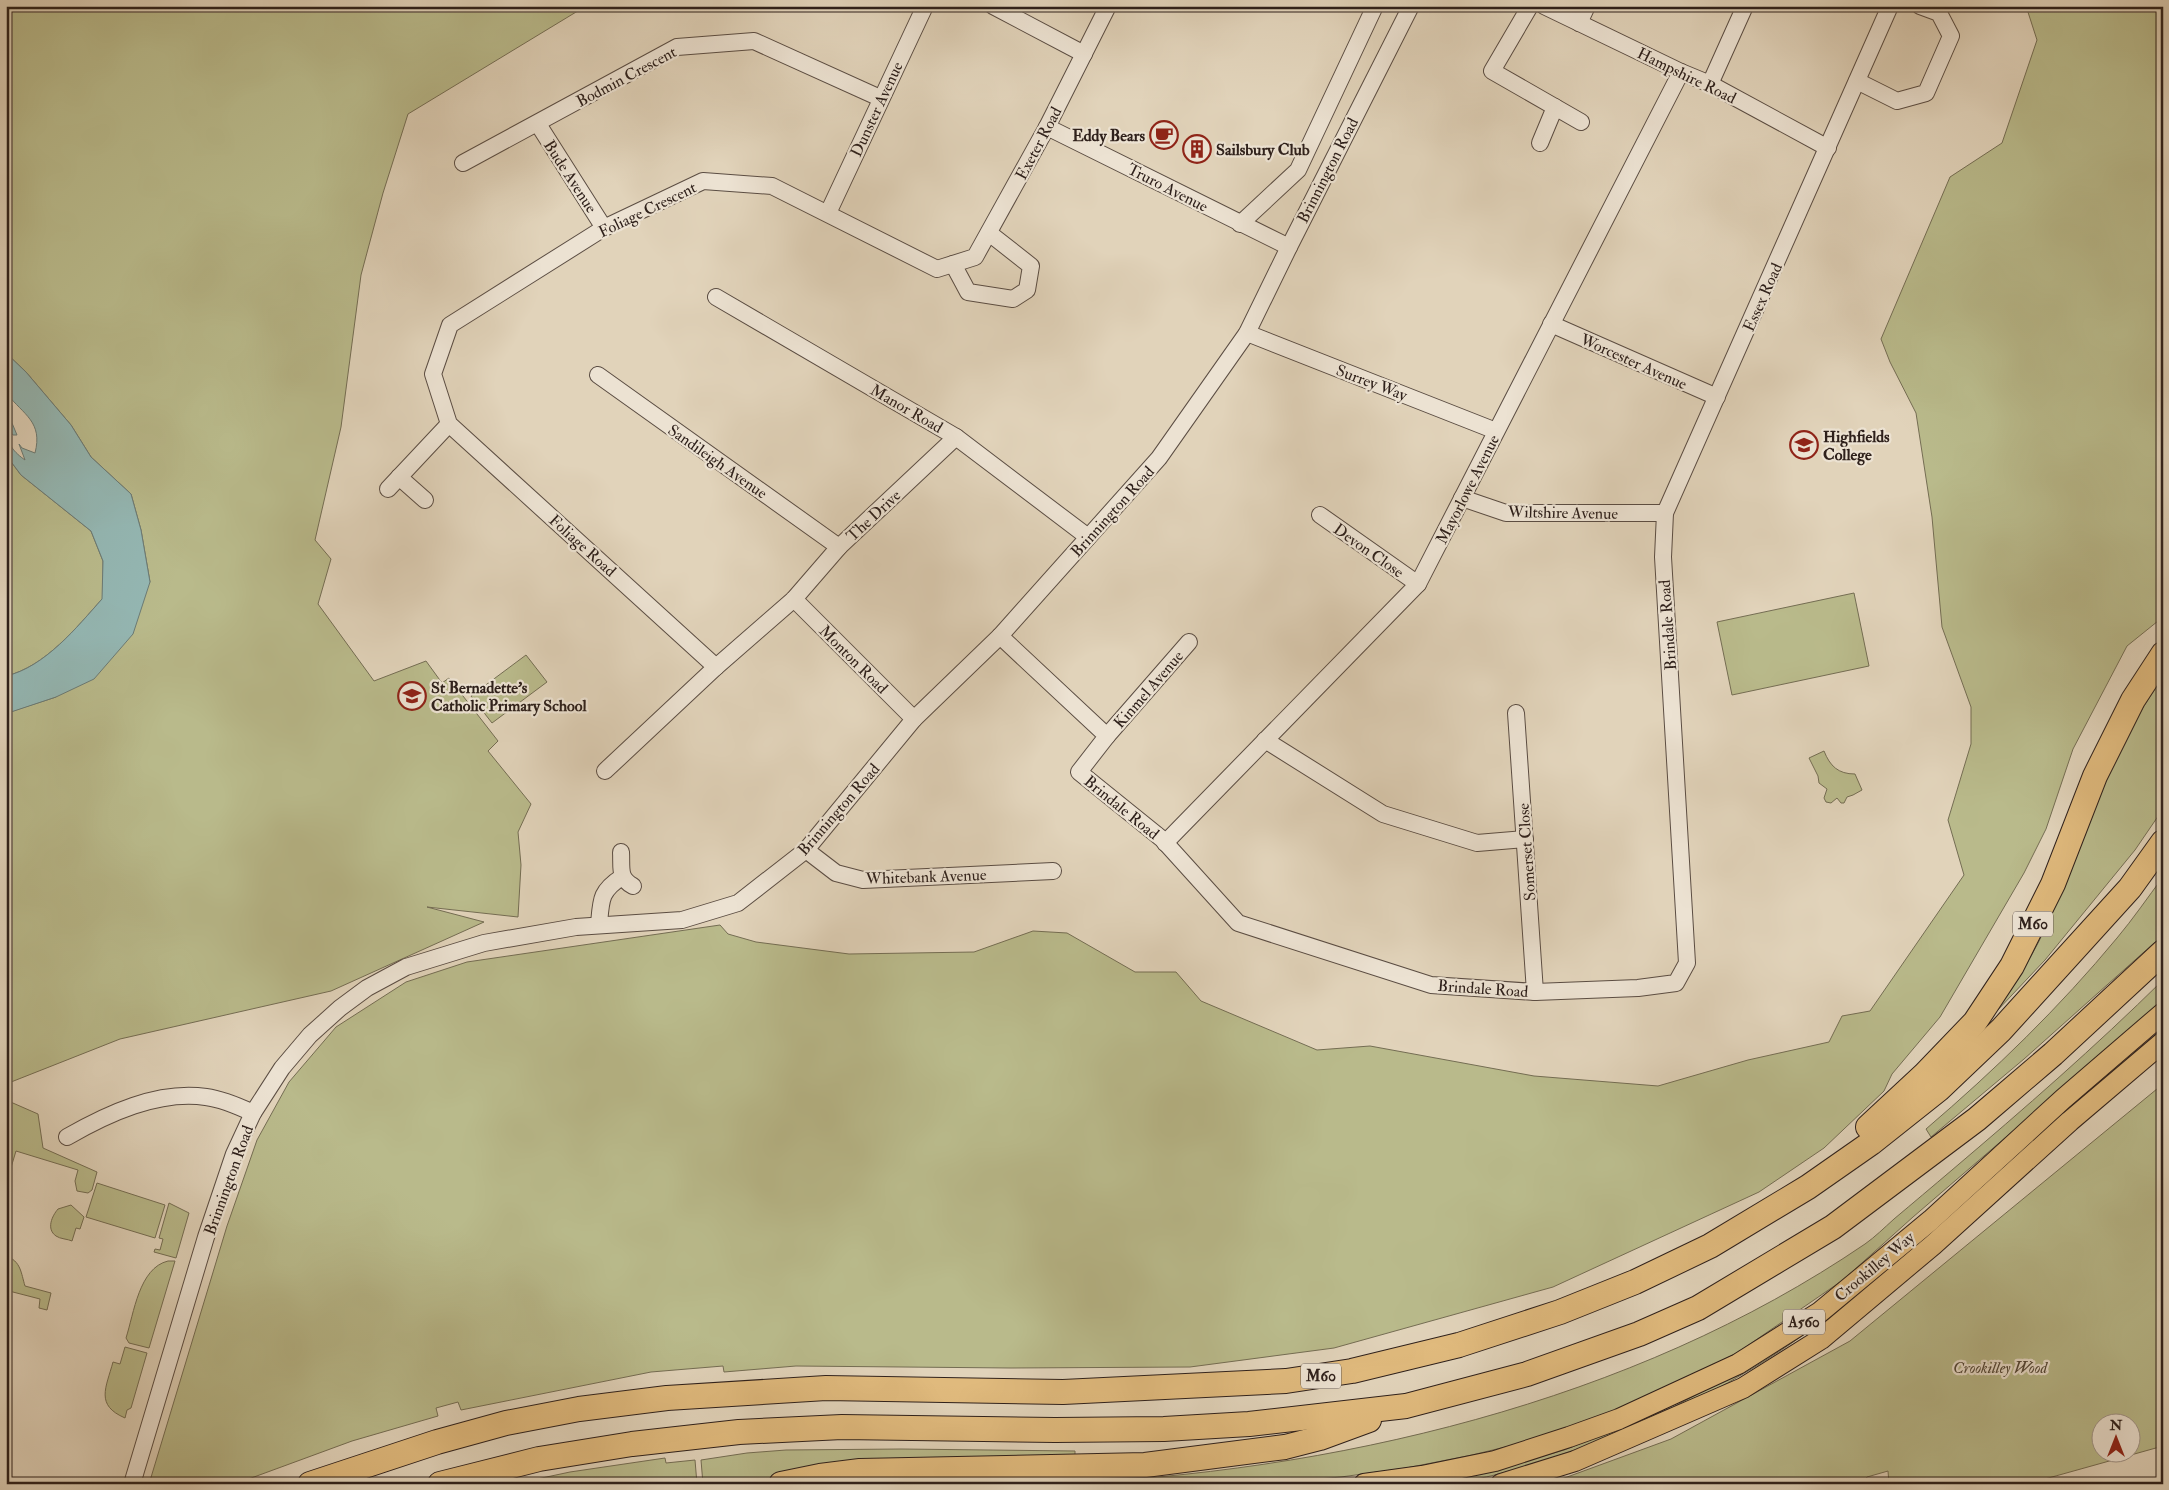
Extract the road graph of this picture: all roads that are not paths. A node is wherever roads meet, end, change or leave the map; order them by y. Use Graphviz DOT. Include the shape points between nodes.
graph roads {
  1 [pos="925,6"];
  2 [pos="993,6"];
  3 [pos="1108,6"];
  4 [pos="1375,6"];
  5 [pos="1411,6"];
  6 [pos="1530,6"];
  7 [pos="1544,6"];
  8 [pos="1587,6"];
  9 [pos="1745,6"];
  10 [pos="1890,6"];
  11 [pos="1920,6"];
  12 [pos="1579,23"];
  13 [pos="1084,54"];
  14 [pos="1681,72"];
  15 [pos="1857,81"];
  16 [pos="1710,84"];
  17 [pos="880,98"];
  18 [pos="1555,107"];
  19 [pos="1581,122"];
  20 [pos="538,124"];
  21 [pos="1047,127"];
  22 [pos="1540,142"];
  23 [pos="1828,148"];
  24 [pos="463,163"];
  25 [pos="828,213"];
  26 [pos="1240,224"];
  27 [pos="604,228"];
  28 [pos="989,233"];
  29 [pos="1288,247"];
  30 [pos="953,264"];
  31 [pos="716,297"];
  32 [pos="1551,324"];
  33 [pos="1247,333"];
  34 [pos="598,375"];
  35 [pos="1717,398"];
  36 [pos="449,424"];
  37 [pos="1496,431"];
  38 [pos="956,437"];
  39 [pos="1462,498"];
  40 [pos="425,500"];
  41 [pos="1666,513"];
  42 [pos="1320,515"];
  43 [pos="1088,537"];
  44 [pos="839,547"];
  45 [pos="1418,584"];
  46 [pos="794,600"];
  47 [pos="1000,636"];
  48 [pos="1189,642"];
  49 [pos="2163,654"];
  50 [pos="716,666"];
  51 [pos="1516,713"];
  52 [pos="914,719"];
  53 [pos="1107,736"];
  54 [pos="1265,740"];
  55 [pos="605,771"];
  56 [pos="1526,839"];
  57 [pos="2163,842"];
  58 [pos="1165,843"];
  59 [pos="806,850"];
  60 [pos="621,852"];
  61 [pos="1053,871"];
  62 [pos="600,925"];
  63 [pos="2163,952"];
  64 [pos="1535,992"];
  65 [pos="2163,1013"];
  66 [pos="2163,1042"];
  67 [pos="253,1113"];
  68 [pos="68,1137"];
  69 [pos="1848,1157"];
  70 [pos="1406,1406"];
  71 [pos="132,1484"];
  72 [pos="310,1484"];
  73 [pos="440,1484"];
  74 [pos="781,1484"];
  75 [pos="1364,1484"];
  76 [pos="1501,1484"];
  1 -- 17 [label="street, Dunster Avenue"];
  2 -- 13 [label="street"];
  3 -- 13 [label="street, Exeter Road"];
  4 -- 26 [label="street" via="1298,170"];
  5 -- 29 [label="street, Brinnington Road"];
  6 -- 18 [label="street" via="1492,71"];
  7 -- 12 [label="street, Hampshire Road"];
  8 -- 12 [label="street"];
  9 -- 16 [label="street"];
  10 -- 15 [label="street, Essex Road"];
  11 -- 15 [label="street" via="1939,13 1951,36 1926,93 1896,101"];
  12 -- 14 [label="street, Hampshire Road"];
  13 -- 21 [label="street, Exeter Road"];
  14 -- 16 [label="street, Hampshire Road"];
  14 -- 32 [label="street, Mayorlowe Avenue"];
  15 -- 23 [label="street, Essex Road"];
  16 -- 23 [label="street, Hampshire Road"];
  17 -- 20 [label="street, Bodmin Crescent" via="754,41 678,47"];
  17 -- 25 [label="street, Dunster Avenue"];
  18 -- 19 [label="street"];
  18 -- 22 [label="street"];
  20 -- 24 [label="street, Bodmin Crescent"];
  20 -- 27 [label="street, Bude Avenue"];
  21 -- 26 [label="street, Truro Avenue"];
  21 -- 28 [label="street, Exeter Road"];
  23 -- 35 [label="street, Essex Road"];
  25 -- 27 [label="street, Foliage Crescent" via="772,186 703,181"];
  25 -- 30 [label="street, Foliage Crescent" via="937,269"];
  26 -- 29 [label="street, Truro Avenue"];
  27 -- 36 [label="street, Foliage Crescent" via="450,325 432,374"];
  28 -- 30 [label="street, Exeter Road" via="975,257"];
  28 -- 30 [label="street" via="1031,266 1027,290 1012,299 968,292"];
  29 -- 33 [label="street, Brinnington Road"];
  31 -- 38 [label="street, Manor Road"];
  32 -- 35 [label="street, Worcester Avenue"];
  32 -- 37 [label="street, Mayorlowe Avenue"];
  33 -- 37 [label="street, Surrey Way"];
  33 -- 43 [label="street, Brinnington Road" via="1159,458"];
  34 -- 44 [label="street, Sandileigh Avenue"];
  35 -- 41 [label="street, Essex Road"];
  36 -- 40 [label="street" via="394,483"];
  36 -- 50 [label="street, Foliage Road"];
  37 -- 39 [label="street, Mayorlowe Avenue"];
  38 -- 43 [label="street, Manor Road"];
  38 -- 44 [label="street, The Drive"];
  39 -- 41 [label="street, Wiltshire Avenue" via="1506,513"];
  39 -- 45 [label="street, Mayorlowe Avenue"];
  41 -- 64 [label="street, Brindale Road" via="1663,557 1687,963 1676,983 1638,988"];
  42 -- 45 [label="street, Devon Close"];
  43 -- 47 [label="street, Brinnington Road"];
  44 -- 46 [label="street, The Drive"];
  45 -- 54 [label="street, Mayorlowe Avenue"];
  46 -- 50 [label="street"];
  46 -- 52 [label="street, Monton Road"];
  47 -- 52 [label="street, Brinnington Road"];
  47 -- 53 [label="street"];
  48 -- 53 [label="street, Kinmel Avenue"];
  49 -- 69 [label="highway, M60" via="2133,700 2095,776 2053,884 2012,966 1975,1022 1863,1131"];
  50 -- 55 [label="street"];
  51 -- 56 [label="street, Somerset Close"];
  52 -- 59 [label="street, Brinnington Road"];
  53 -- 58 [label="street, Brindale Road" via="1079,772"];
  54 -- 56 [label="street" via="1382,814 1477,843"];
  54 -- 58 [label="street, Mayorlowe Avenue"];
  56 -- 64 [label="street, Somerset Close"];
  57 -- 69 [label="highway, M60" via="2130,888 2001,1030 1940,1089"];
  58 -- 64 [label="street, Brindale Road" via="1238,923 1431,985"];
  59 -- 61 [label="street, Whitebank Avenue" via="836,873 864,880"];
  59 -- 62 [label="street, Brinnington Road" via="738,904 682,920"];
  60 -- 62 [label="street" via="628,881 611,884 604,892"];
  62 -- 67 [label="street, Brinnington Road" via="576,926 484,943 406,966 367,988 310,1035 282,1068"];
  63 -- 70 [label="highway" via="1977,1119 1833,1227 1750,1278 1698,1308 1639,1334 1527,1374"];
  65 -- 75 [label="main road, Crookilley Way / A560" via="1930,1220 1827,1305 1738,1364 1619,1419 1570,1437 1495,1461"];
  66 -- 76 [label="main road, Crookilley Way / A560" via="1821,1339 1743,1388 1575,1461"];
  67 -- 68 [label="street" via="226,1101 206,1097 169,1098 108,1116"];
  67 -- 71 [label="street, Brinnington Road" via="234,1154 206,1237"];
  69 -- 72 [label="highway, M60" via="1808,1187 1710,1246 1635,1282 1560,1312 1459,1345 1352,1371 1277,1382 1126,1390 826,1388 667,1398 579,1409 506,1423"];
  70 -- 73 [label="highway" via="1249,1424 1164,1429 842,1427 739,1432 539,1459"];
  70 -- 74 [label="highway" via="1320,1438 1285,1447 1194,1460 1145,1465 860,1471"];
}
